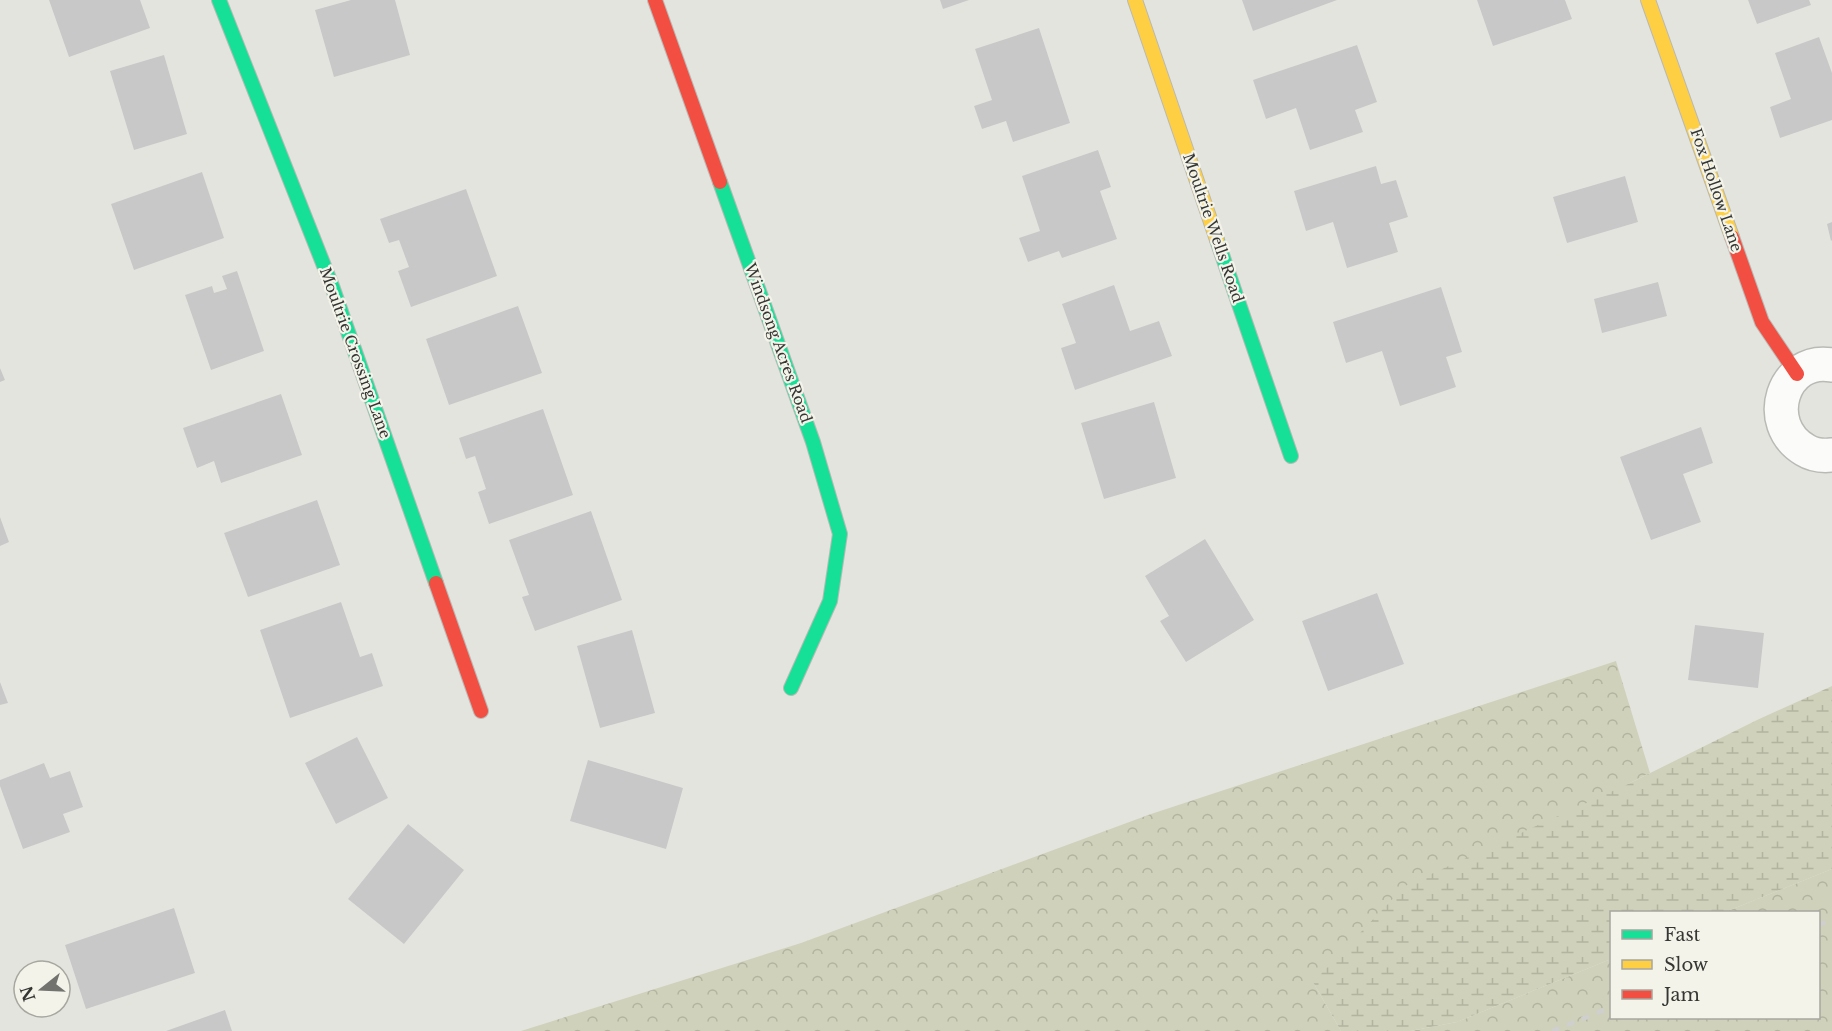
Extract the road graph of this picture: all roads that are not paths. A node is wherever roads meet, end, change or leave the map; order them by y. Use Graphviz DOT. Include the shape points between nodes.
graph roads {
  1 [pos="219,0"];
  2 [pos="655,0"];
  3 [pos="1135,0"];
  4 [pos="1648,0"];
  5 [pos="1832,365"];
  6 [pos="1797,374"];
  7 [pos="1832,455"];
  8 [pos="1291,456"];
  9 [pos="791,688"];
  10 [pos="481,711"];
  1 -- 10 [label="street, Moultrie Crossing Lane" via="332,286"];
  2 -- 9 [label="street, Windsong Acres Road" via="813,442 840,534 830,601"];
  3 -- 8 [label="street, Moultrie Wells Road"];
  4 -- 6 [label="street, Fox Hollow Lane" via="1762,322"];
  5 -- 6 [label="street" via="1811,366"];
  6 -- 7 [label="street" via="1786,386 1781,401 1786,433 1810,453"];
}
